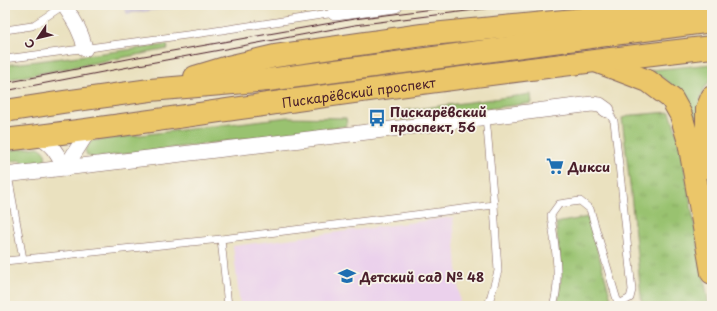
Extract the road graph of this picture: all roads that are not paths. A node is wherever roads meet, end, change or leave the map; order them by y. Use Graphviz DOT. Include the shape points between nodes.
graph roads {
  1 [pos="64,5"];
  2 [pos="395,5"];
  3 [pos="712,6"];
  4 [pos="335,13"];
  5 [pos="712,21"];
  6 [pos="5,30"];
  7 [pos="712,47"];
  8 [pos="85,49"];
  9 [pos="5,59"];
  10 [pos="595,61"];
  11 [pos="150,90"];
  12 [pos="712,97"];
  13 [pos="607,110"];
  14 [pos="5,111"];
  15 [pos="486,118"];
  16 [pos="97,129"];
  17 [pos="37,136"];
  18 [pos="5,140"];
  19 [pos="65,168"];
  20 [pos="712,168"];
  21 [pos="7,175"];
  22 [pos="494,205"];
  23 [pos="221,239"];
  24 [pos="23,259"];
  25 [pos="5,261"];
  26 [pos="712,273"];
  27 [pos="228,306"];
  28 [pos="488,306"];
  29 [pos="553,306"];
  1 -- 6 [label="lane" via="32,26"];
  1 -- 8 [label="street" via="81,32"];
  2 -- 4 [label="street"];
  3 -- 11 [label="main road" via="422,35 275,56"];
  4 -- 8 [label="lane"];
  5 -- 11 [label="main road, Пискарёвский проспект" via="268,80"];
  7 -- 10 [label="main road, Пискарёвский проспект"];
  8 -- 9 [label="lane"];
  10 -- 16 [label="main road, Пискарёвский проспект"];
  10 -- 26 [label="main road" via="648,81 672,99 681,115 689,142"];
  11 -- 14 [label="main road, Пискарёвский проспект"];
  12 -- 20 [label="main road" via="707,109 707,138"];
  13 -- 15 [label="street" via="600,105 592,104"];
  13 -- 29 [label="lane" via="614,121 632,290 630,298 621,303 617,300 590,210 580,201 559,204 551,215 557,272 556,299"];
  15 -- 19 [label="street"];
  15 -- 22 [label="lane"];
  16 -- 17 [label="main road, Пискарёвский проспект"];
  16 -- 19 [label="street" via="86,135"];
  17 -- 18 [label="main road, Пискарёвский проспект"];
  17 -- 19 [label="street" via="48,142 57,152"];
  19 -- 21 [label="street"];
  21 -- 24 [label="lane"];
  22 -- 23 [label="lane"];
  22 -- 28 [label="lane" via="498,271"];
  23 -- 24 [label="lane"];
  23 -- 27 [label="lane"];
  24 -- 25 [label="lane"];
}
